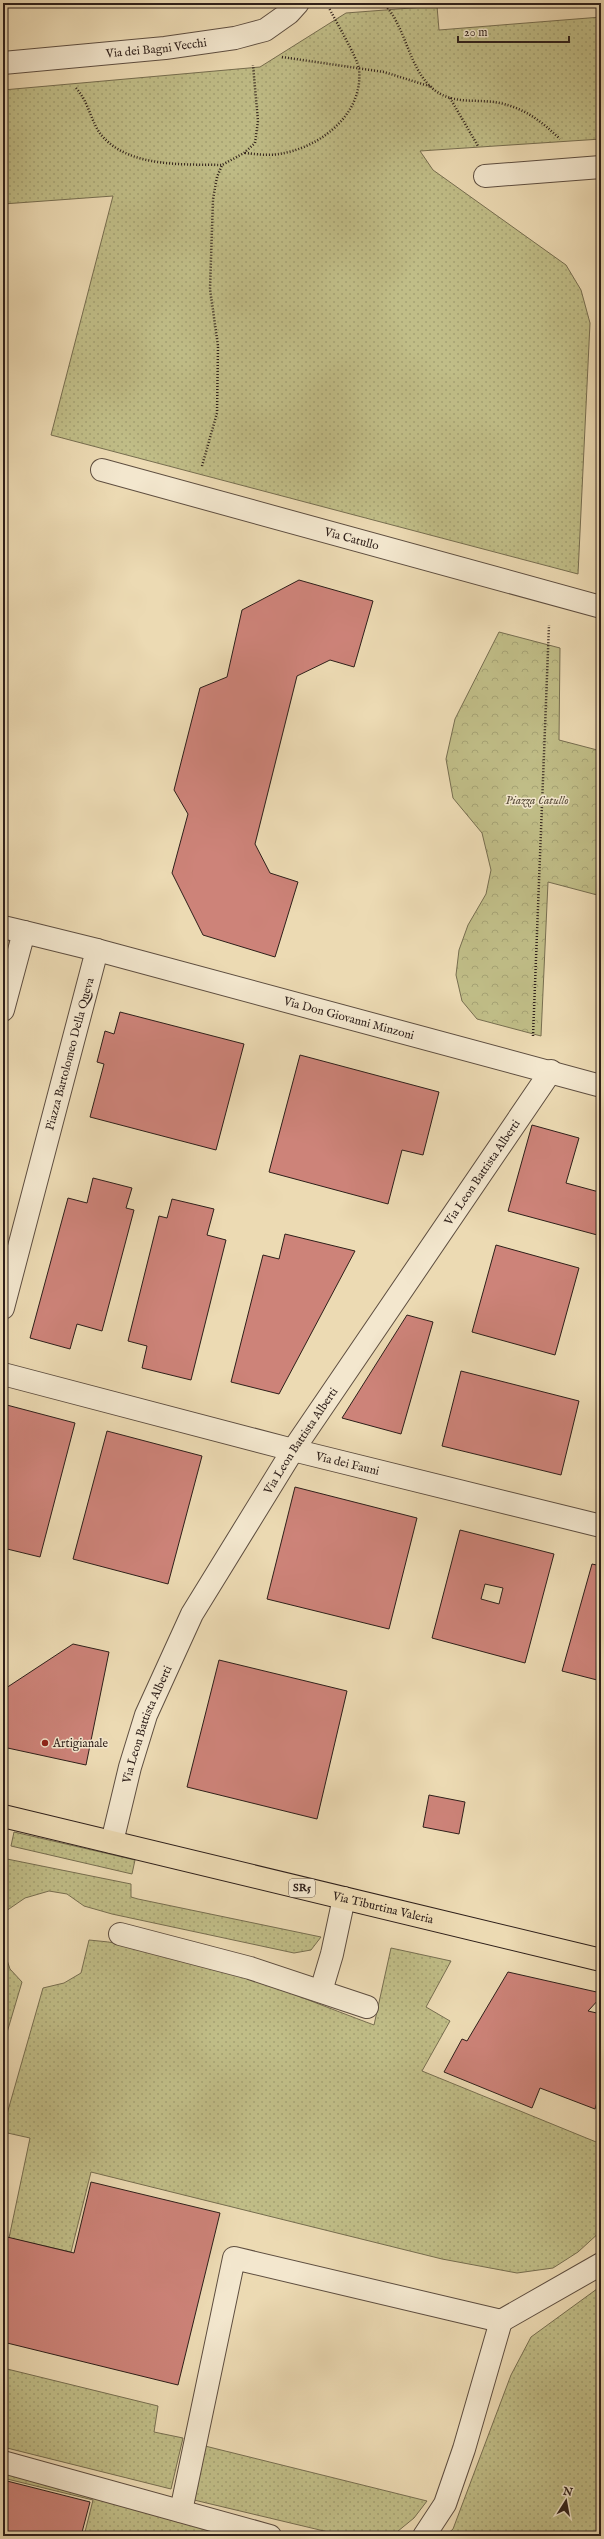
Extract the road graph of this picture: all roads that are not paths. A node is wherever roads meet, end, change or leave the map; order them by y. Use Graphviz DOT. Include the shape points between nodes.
graph roads {
  1 [pos="298,3"];
  2 [pos="3,63"];
  3 [pos="601,167"];
  4 [pos="485,176"];
  5 [pos="102,470"];
  6 [pos="601,607"];
  7 [pos="3,927"];
  8 [pos="24,932"];
  9 [pos="97,950"];
  10 [pos="3,1010"];
  11 [pos="541,1069"];
  12 [pos="601,1086"];
  13 [pos="3,1308"];
  14 [pos="3,1374"];
  15 [pos="293,1450"];
  16 [pos="601,1526"];
  17 [pos="3,1816"];
  18 [pos="112,1842"];
  19 [pos="344,1898"];
  20 [pos="120,1934"];
  21 [pos="601,1960"];
  22 [pos="321,1991"];
  23 [pos="367,2007"];
  24 [pos="601,2264"];
  25 [pos="500,2321"];
  26 [pos="3,2462"];
  27 [pos="181,2510"];
  28 [pos="270,2536"];
  29 [pos="424,2536"];
  1 -- 2 [label="street, Via dei Bagni Vecchi" via="277,22 265,30 250,35 165,48"];
  3 -- 4 [label="street"];
  5 -- 6 [label="street, Via Catullo"];
  7 -- 8 [label="street"];
  8 -- 9 [label="street"];
  8 -- 10 [label="street"];
  9 -- 11 [label="street, Via Don Giovanni Minzoni"];
  9 -- 13 [label="street, Piazza Bartolomeo Della Queva"];
  11 -- 12 [label="street, Via Don Giovanni Minzoni"];
  11 -- 15 [label="street, Via Leon Battista Alberti"];
  14 -- 15 [label="street, Via dei Fauni"];
  15 -- 16 [label="street, Via dei Fauni"];
  15 -- 18 [label="street, Via Leon Battista Alberti" via="192,1614 156,1688 138,1740"];
  17 -- 18 [label="main road, Via Tiburtina Valeria / SR5"];
  18 -- 19 [label="main road, Via Tiburtina Valeria / SR5"];
  19 -- 21 [label="main road, Via Tiburtina Valeria / SR5"];
  19 -- 22 [label="street"];
  20 -- 22 [label="street" via="250,1968"];
  22 -- 23 [label="street"];
  24 -- 25 [label="street"];
  25 -- 27 [label="street" via="234,2258"];
  25 -- 29 [label="street" via="460,2463 445,2504"];
  26 -- 27 [label="street"];
  27 -- 28 [label="street"];
}
